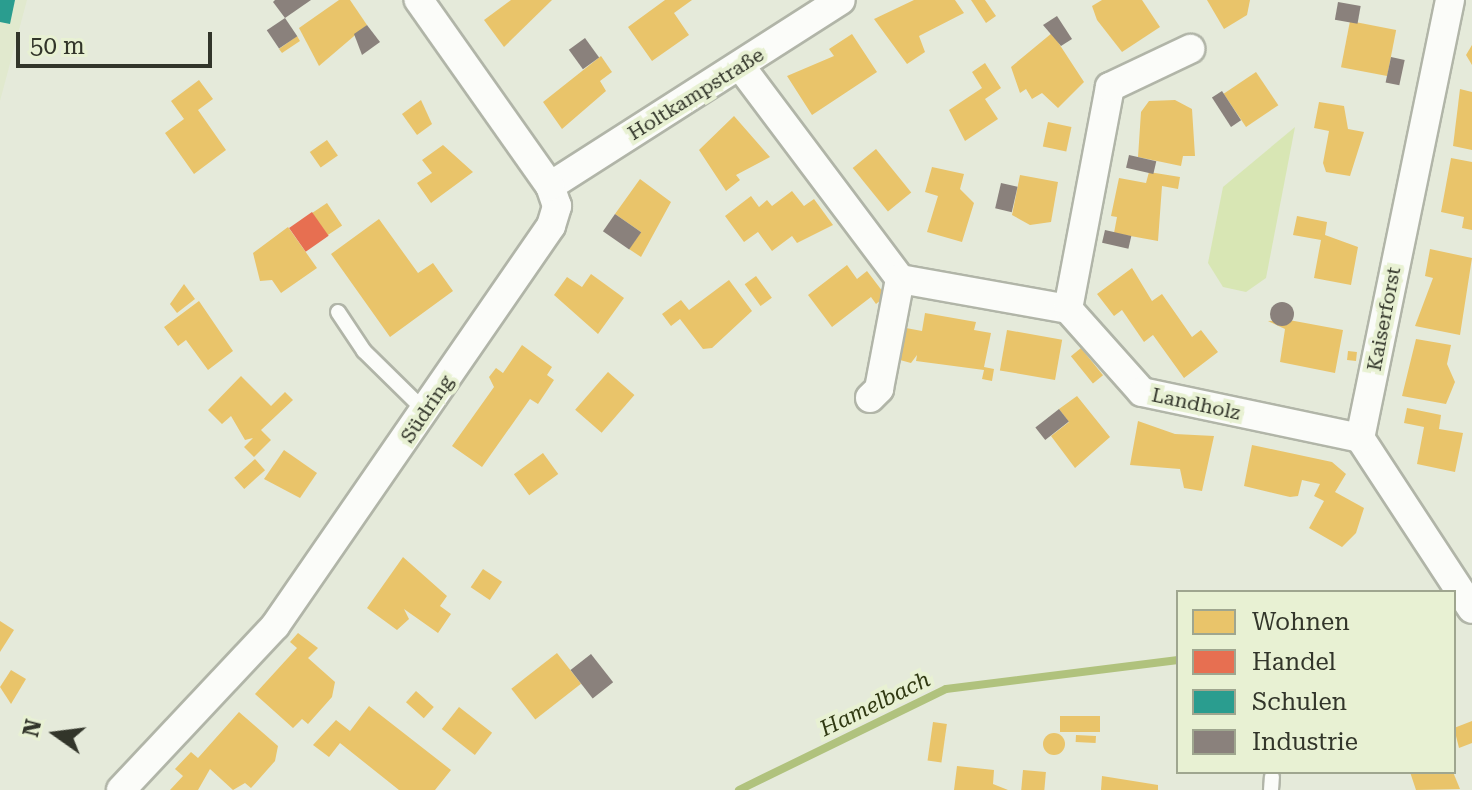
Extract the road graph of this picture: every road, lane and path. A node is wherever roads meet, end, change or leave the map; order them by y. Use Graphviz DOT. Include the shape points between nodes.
graph roads {
  1 [pos="419,0"];
  2 [pos="841,0"];
  3 [pos="1450,0"];
  4 [pos="1190,49"];
  5 [pos="741,67"];
  6 [pos="550,186"];
  7 [pos="900,279"];
  8 [pos="1068,309"];
  9 [pos="338,312"];
  10 [pos="870,398"];
  11 [pos="425,411"];
  12 [pos="1360,438"];
  13 [pos="1472,609"];
  14 [pos="121,790"];
  1 -- 6 [label="street"];
  2 -- 5 [label="street, Holtkampstraße"];
  3 -- 12 [label="street, Kaiserforst"];
  4 -- 8 [label="street" via="1110,87"];
  5 -- 6 [label="street, Holtkampstraße"];
  5 -- 7 [label="street"];
  6 -- 11 [label="street, Südring" via="557,206 551,226"];
  7 -- 8 [label="street"];
  7 -- 10 [label="street" via="879,389"];
  8 -- 12 [label="street, Landholz" via="1142,392"];
  9 -- 11 [label="lane" via="364,351"];
  11 -- 14 [label="street, Südring" via="275,626"];
  12 -- 13 [label="street"];
}
